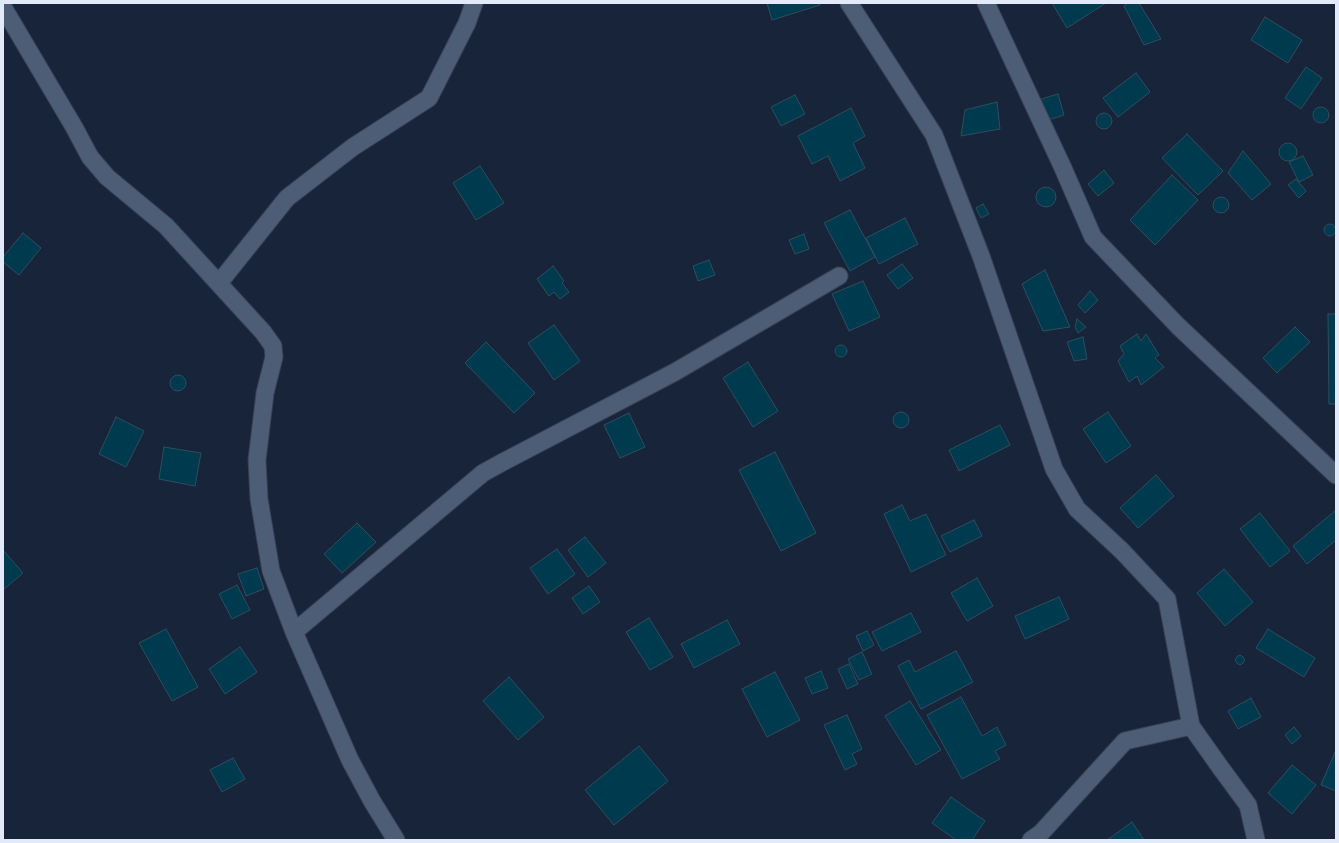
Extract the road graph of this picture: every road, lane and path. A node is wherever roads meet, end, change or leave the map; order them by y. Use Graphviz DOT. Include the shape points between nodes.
graph roads {
  1 [pos="474,3"];
  2 [pos="849,3"];
  3 [pos="986,3"];
  4 [pos="3,8"];
  5 [pos="839,276"];
  6 [pos="218,283"];
  7 [pos="1336,475"];
  8 [pos="294,632"];
  9 [pos="1192,726"];
  10 [pos="396,840"];
  11 [pos="1031,840"];
  12 [pos="1256,840"];
  1 -- 6 [label="street" via="467,23 429,98 353,147 287,198"];
  2 -- 9 [label="street" via="934,135 981,256 1054,469 1077,509 1122,551 1167,599"];
  3 -- 7 [label="street" via="1093,237 1178,326"];
  4 -- 6 [label="street" via="90,157 107,177 166,226"];
  5 -- 8 [label="street" via="675,372 483,473"];
  6 -- 8 [label="street" via="273,346 274,357 265,393 257,460 271,571"];
  8 -- 10 [label="street" via="350,760"];
  9 -- 11 [label="street" via="1126,741 1041,833"];
  9 -- 12 [label="street" via="1248,805"];
}
